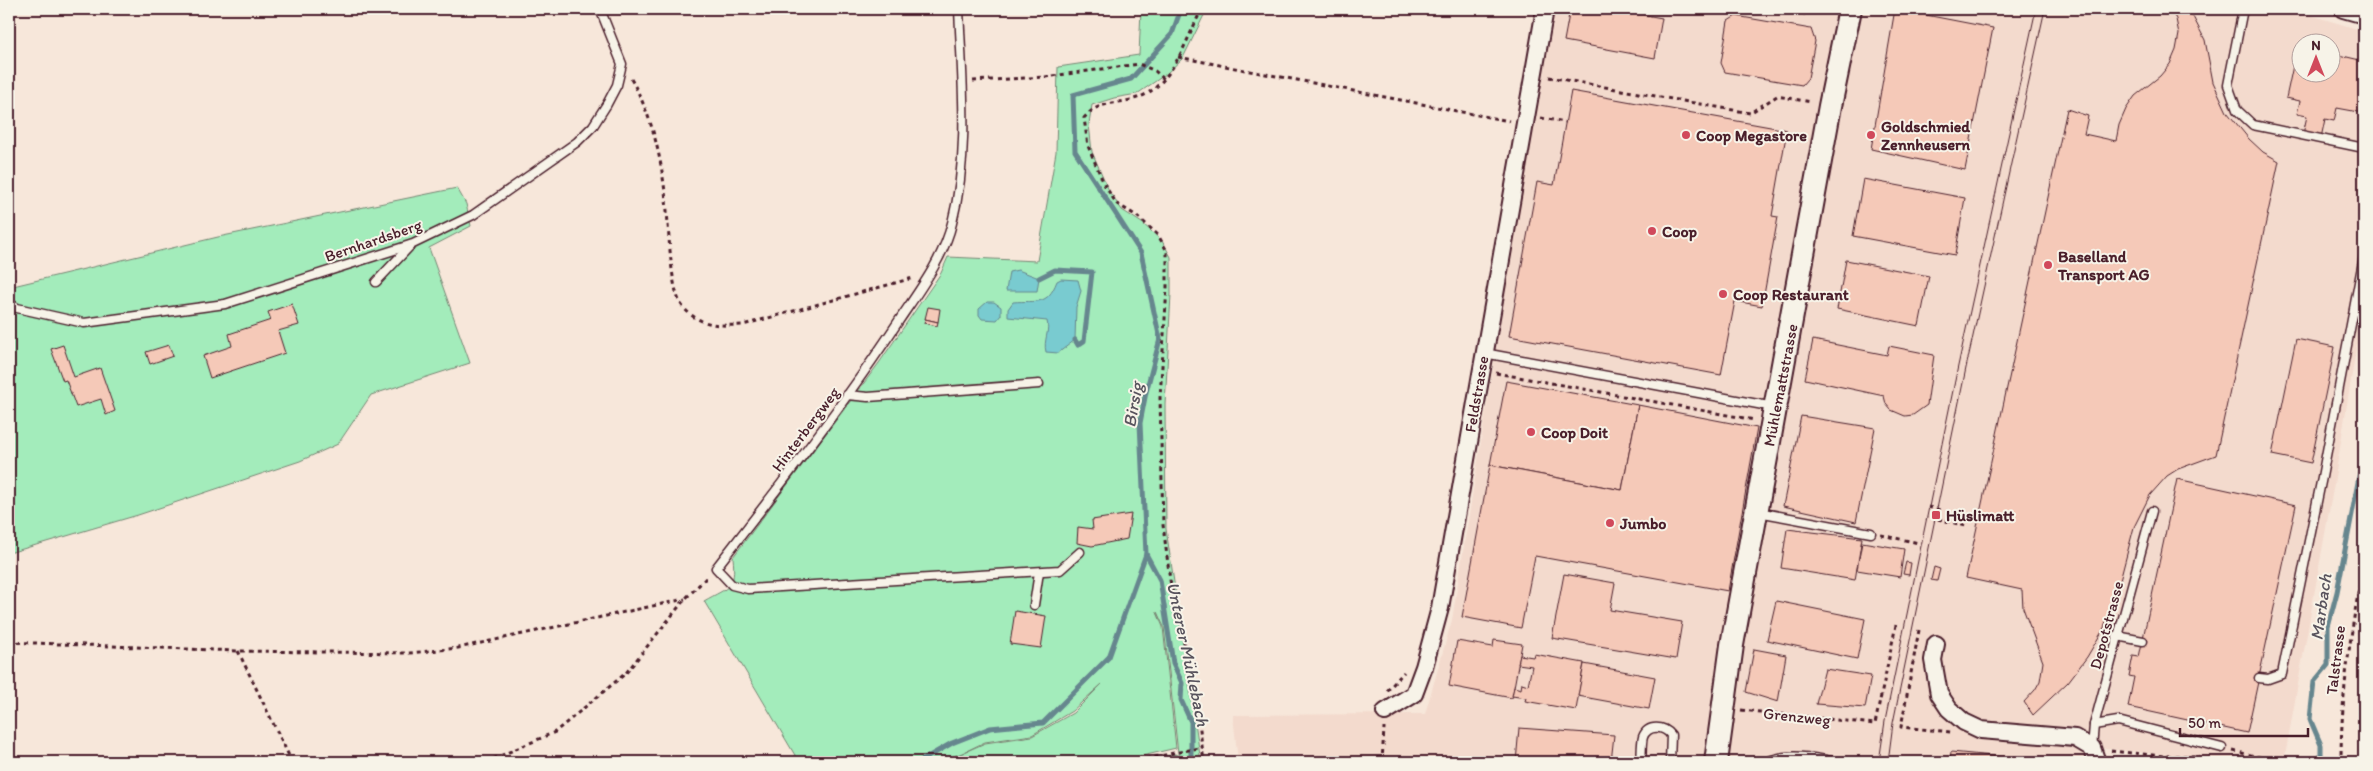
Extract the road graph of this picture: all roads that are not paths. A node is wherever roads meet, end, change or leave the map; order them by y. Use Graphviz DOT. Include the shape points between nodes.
graph roads {
  1 [pos="600,9"];
  2 [pos="959,9"];
  3 [pos="1545,9"];
  4 [pos="1850,9"];
  5 [pos="2243,9"];
  6 [pos="2343,9"];
  7 [pos="2364,15"];
  8 [pos="2364,148"];
  9 [pos="413,244"];
  10 [pos="2364,256"];
  11 [pos="376,282"];
  12 [pos="9,303"];
  13 [pos="1484,352"];
  14 [pos="1038,384"];
  15 [pos="847,395"];
  16 [pos="1774,415"];
  17 [pos="2152,511"];
  18 [pos="1756,512"];
  19 [pos="1870,533"];
  20 [pos="1080,552"];
  21 [pos="1039,572"];
  22 [pos="1034,605"];
  23 [pos="2117,636"];
  24 [pos="2142,641"];
  25 [pos="1936,644"];
  26 [pos="2259,678"];
  27 [pos="1385,712"];
  28 [pos="2094,725"];
  29 [pos="2222,748"];
  30 [pos="2095,755"];
  31 [pos="1641,762"];
  32 [pos="1670,762"];
  33 [pos="1716,762"];
  34 [pos="1767,762"];
  35 [pos="1837,762"];
  1 -- 9 [label="lane, Bernhardsberg" via="622,64 616,85 593,126 577,142 473,215"];
  2 -- 15 [label="lane, Hinterbergweg" via="964,125 962,172 952,225 931,272"];
  3 -- 13 [label="street, Feldstrasse"];
  4 -- 16 [label="main road, Mühlemattstrasse"];
  5 -- 8 [label="lane" via="2228,85 2237,110 2253,125"];
  6 -- 7 [label="street"];
  9 -- 11 [label="lane"];
  9 -- 12 [label="lane, Bernhardsberg" via="224,304 84,322 17,308"];
  10 -- 26 [label="lane" via="2282,674 2268,680"];
  13 -- 16 [label="lane"];
  13 -- 27 [label="street, Feldstrasse" via="1440,608 1424,667 1414,694"];
  14 -- 15 [label="lane" via="868,397"];
  15 -- 21 [label="lane, Hinterbergweg" via="716,568 732,586 748,590"];
  16 -- 18 [label="main road, Mühlemattstrasse"];
  17 -- 23 [label="lane, Depotstrasse"];
  18 -- 19 [label="lane"];
  18 -- 33 [label="main road, Mühlemattstrasse" via="1720,719"];
  20 -- 21 [label="lane" via="1060,570"];
  21 -- 22 [label="lane"];
  23 -- 24 [label="lane"];
  23 -- 28 [label="lane, Depotstrasse"];
  25 -- 30 [label="street" via="1933,660 1939,694 1949,709 1964,722 1981,730 2075,738"];
  28 -- 29 [label="lane" via="2118,721"];
  28 -- 30 [label="lane, Depotstrasse"];
  31 -- 32 [label="lane" via="1644,736 1647,731 1658,727 1671,735"];
  34 -- 35 [label="lane" via="1795,756"];
}
